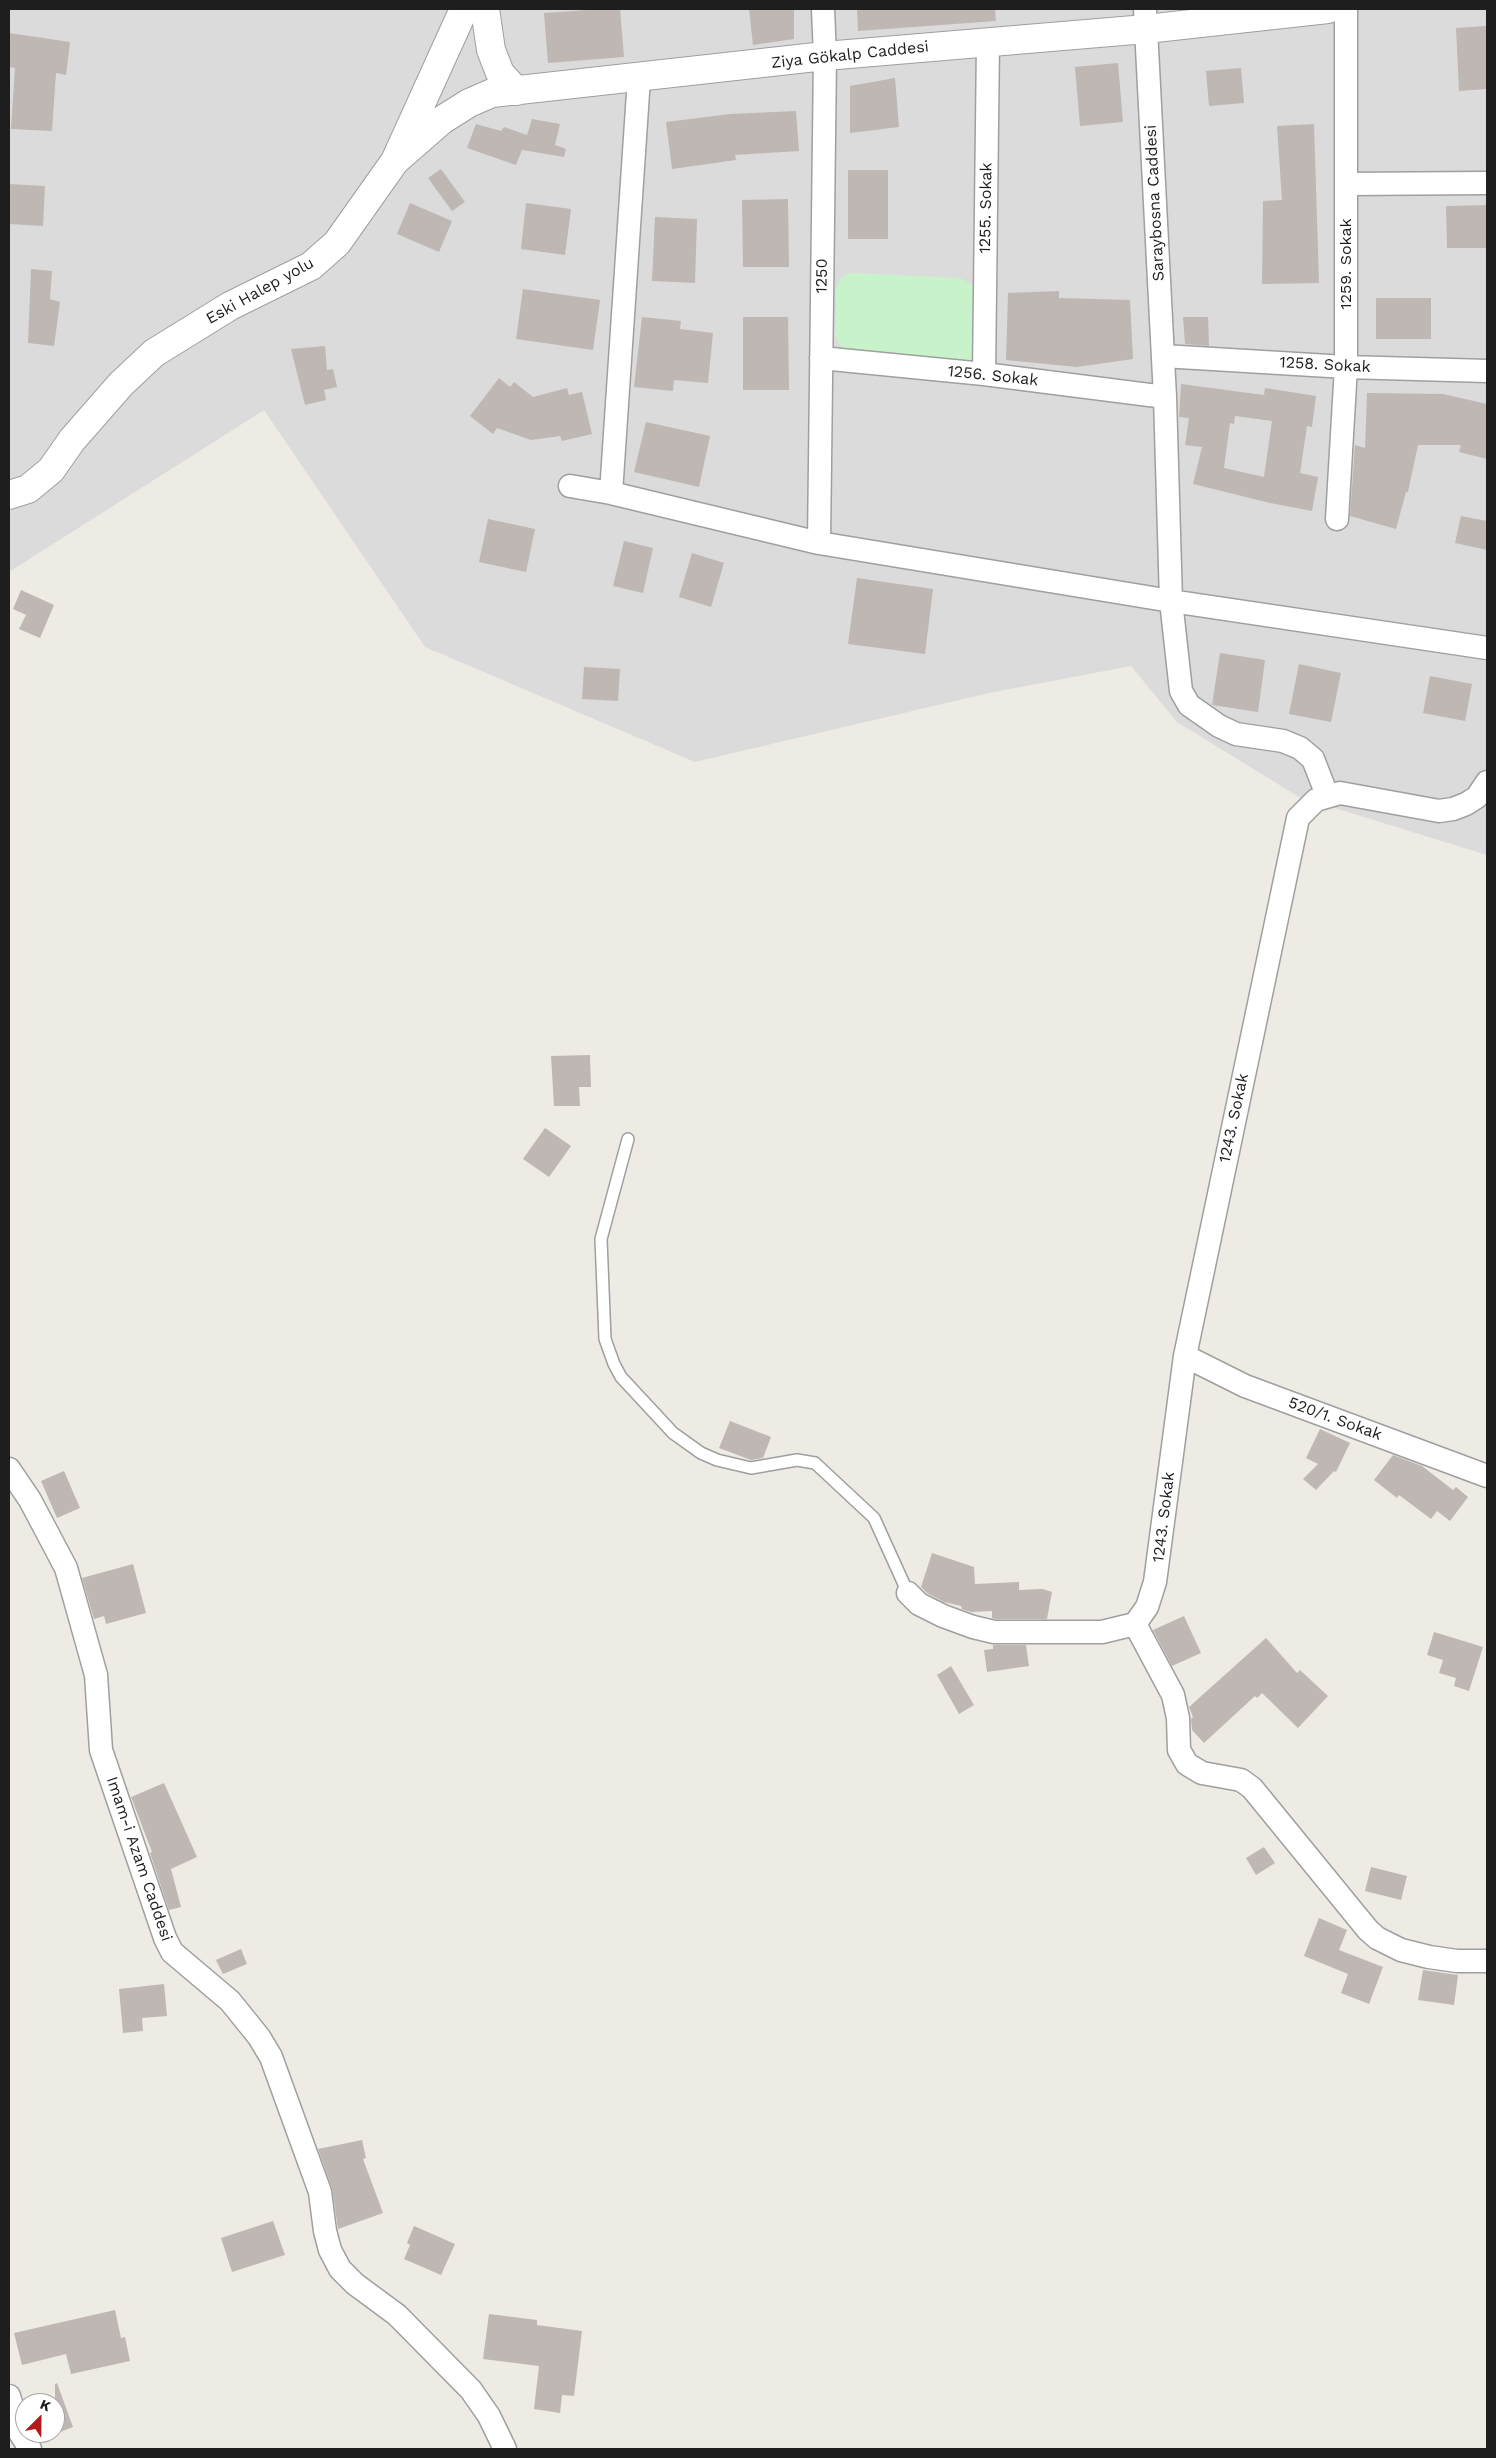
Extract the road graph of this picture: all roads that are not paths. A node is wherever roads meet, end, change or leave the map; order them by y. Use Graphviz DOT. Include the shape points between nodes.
graph roads {
  1 [pos="464,9"];
  2 [pos="485,9"];
  3 [pos="823,9"];
  4 [pos="1328,9"];
  5 [pos="1346,9"];
  6 [pos="1145,19"];
  7 [pos="988,42"];
  8 [pos="825,56"];
  9 [pos="639,78"];
  10 [pos="516,91"];
  11 [pos="395,161"];
  12 [pos="1487,183"];
  13 [pos="1346,184"];
  14 [pos="1163,356"];
  15 [pos="821,358"];
  16 [pos="1346,367"];
  17 [pos="1487,371"];
  18 [pos="984,374"];
  19 [pos="1165,397"];
  20 [pos="570,486"];
  21 [pos="610,493"];
  22 [pos="9,495"];
  23 [pos="1337,519"];
  24 [pos="818,544"];
  25 [pos="1171,601"];
  26 [pos="1487,648"];
  27 [pos="1487,782"];
  28 [pos="1327,795"];
  29 [pos="628,1139"];
  30 [pos="1185,1356"];
  31 [pos="9,1469"];
  32 [pos="1487,1476"];
  33 [pos="908,1593"];
  34 [pos="1135,1624"];
  35 [pos="1487,1961"];
  36 [pos="9,2396"];
  37 [pos="30,2449"];
  38 [pos="505,2449"];
  1 -- 11 [label="street, Eski Halep yolu"];
  2 -- 10 [label="street" via="491,50 500,73"];
  3 -- 8 [label="street, 1250"];
  4 -- 6 [label="street, Ziya Gökalp Caddesi"];
  5 -- 13 [label="street, 1259. Sokak"];
  6 -- 7 [label="street, Ziya Gökalp Caddesi"];
  6 -- 14 [label="street, Saraybosna Caddesi"];
  7 -- 8 [label="street, Ziya Gökalp Caddesi"];
  7 -- 18 [label="street, 1255. Sokak"];
  8 -- 9 [label="street, Ziya Gökalp Caddesi"];
  8 -- 15 [label="street, 1250"];
  9 -- 10 [label="street, Ziya Gökalp Caddesi"];
  9 -- 21 [label="street"];
  10 -- 11 [label="street, Ziya Gökalp Caddesi" via="492,92 469,103 442,120"];
  11 -- 22 [label="street, Eski Halep yolu" via="337,243 311,266 230,306 154,353 121,384 72,440 51,470 28,490"];
  12 -- 13 [label="street"];
  13 -- 16 [label="street, 1259. Sokak"];
  14 -- 16 [label="street, 1258. Sokak"];
  14 -- 19 [label="street, Saraybosna Caddesi"];
  15 -- 18 [label="street, 1256. Sokak"];
  15 -- 24 [label="street, 1250"];
  16 -- 17 [label="street, 1258. Sokak"];
  16 -- 23 [label="street, 1259. Sokak"];
  18 -- 19 [label="street, 1256. Sokak"];
  19 -- 25 [label="street, Saraybosna Caddesi"];
  20 -- 21 [label="street"];
  21 -- 24 [label="street"];
  24 -- 25 [label="street"];
  25 -- 26 [label="street"];
  25 -- 28 [label="street, Saraybosna Caddesi" via="1181,691 1189,705 1236,734 1282,741 1300,748 1312,759"];
  27 -- 28 [label="street" via="1466,804 1439,811 1340,793"];
  28 -- 30 [label="street, 1243. Sokak" via="1306,808 1294,830"];
  29 -- 33 [label="lane" via="601,1238 606,1339 621,1377 673,1433 701,1453 751,1468 797,1460 815,1463 874,1518"];
  30 -- 32 [label="street, 520/1. Sokak" via="1245,1386"];
  30 -- 34 [label="street, 1243. Sokak" via="1155,1582 1147,1607"];
  31 -- 38 [label="street, Imam-i Azam Caddesi" via="30,1500 66,1568 96,1675 101,1750 172,1952 230,2001 271,2057 320,2192 330,2250 340,2269 397,2315 471,2390 489,2416"];
  33 -- 34 [label="street" via="919,1604 950,1619 994,1632 1102,1632"];
  34 -- 35 [label="street" via="1173,1696 1178,1718 1179,1750 1187,1764 1202,1773 1241,1780 1252,1788 1377,1938 1401,1950 1429,1957"];
  36 -- 37 [label="street" via="20,2433"];
}
